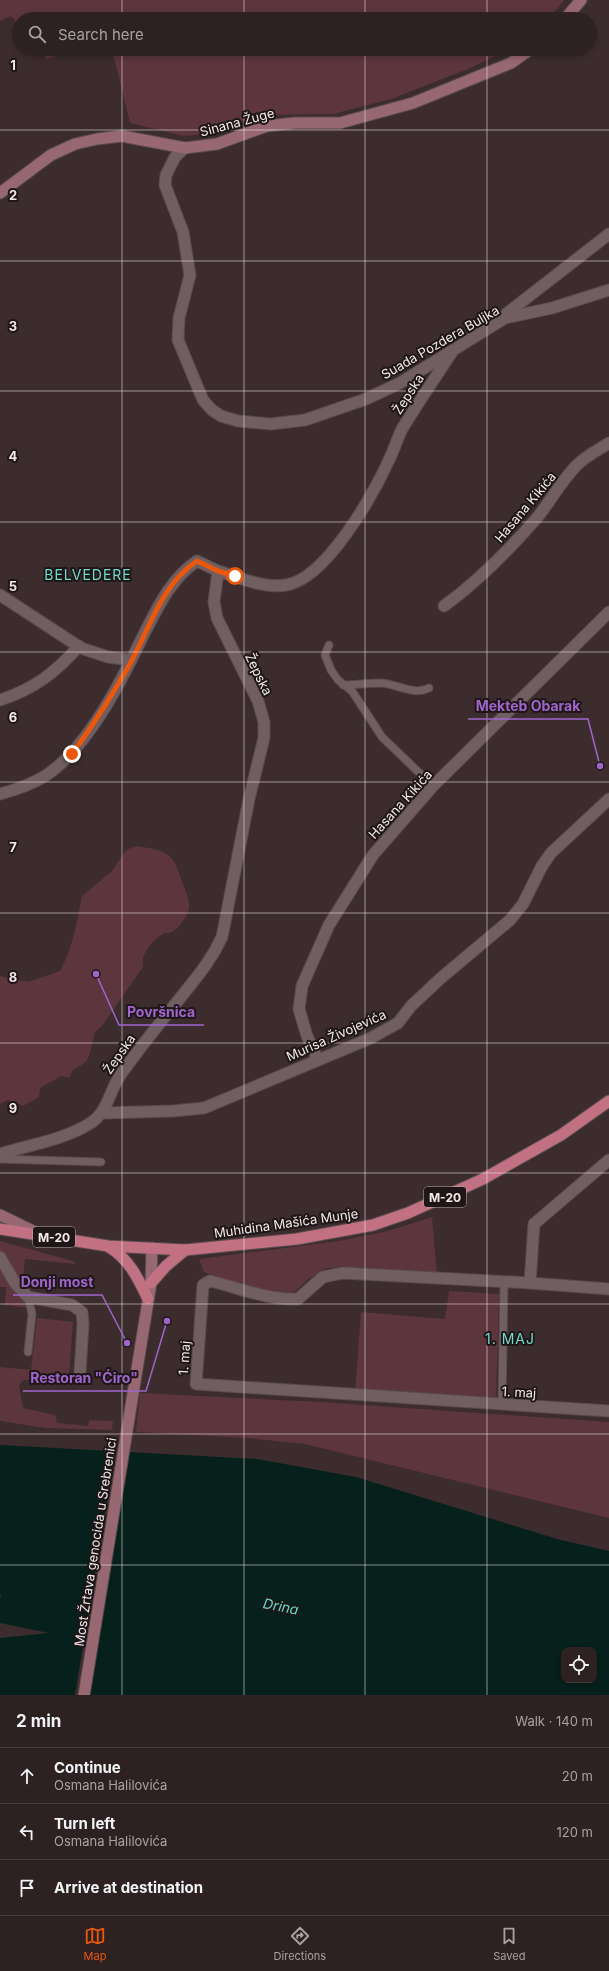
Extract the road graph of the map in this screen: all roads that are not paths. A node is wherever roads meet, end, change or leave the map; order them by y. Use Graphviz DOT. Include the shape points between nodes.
graph roads {
  1 [pos="581,0"];
  2 [pos="571,12"];
  3 [pos="520,56"];
  4 [pos="185,148"];
  5 [pos="0,193"];
  6 [pos="609,234"];
  7 [pos="609,290"];
  8 [pos="505,318"];
  9 [pos="452,352"];
  10 [pos="609,443"];
  11 [pos="218,571"];
  12 [pos="0,595"];
  13 [pos="444,606"];
  14 [pos="609,612"];
  15 [pos="329,645"];
  16 [pos="79,646"];
  17 [pos="132,660"];
  18 [pos="343,685"];
  19 [pos="429,688"];
  20 [pos="0,700"];
  21 [pos="433,786"];
  22 [pos="0,794"];
  23 [pos="609,799"];
  24 [pos="318,1060"];
  25 [pos="609,1101"];
  26 [pos="103,1113"];
  27 [pos="0,1154"];
  28 [pos="0,1159"];
  29 [pos="609,1160"];
  30 [pos="101,1162"];
  31 [pos="0,1215"];
  32 [pos="0,1229"];
  33 [pos="44,1236"];
  34 [pos="108,1246"];
  35 [pos="152,1248"];
  36 [pos="185,1250"];
  37 [pos="0,1256"];
  38 [pos="504,1281"];
  39 [pos="151,1283"];
  40 [pos="530,1283"];
  41 [pos="609,1289"];
  42 [pos="28,1297"];
  43 [pos="148,1299"];
  44 [pos="28,1352"];
  45 [pos="80,1373"];
  46 [pos="502,1405"];
  47 [pos="609,1411"];
  48 [pos="84,1695"];
  1 -- 2 [label="main road"];
  3 -- 4 [label="main road, Sinana Žuge" via="413,103 340,123 267,126 217,144"];
  4 -- 5 [label="main road, Sinana Žuge" via="122,136 75,144 51,155"];
  4 -- 9 [label="street, Suada Pozdera Buljka" via="175,157 166,174 165,185 183,232 190,275 179,318 178,340 203,400 212,410 226,418 258,423 305,420 366,399"];
  6 -- 8 [label="street" via="506,314"];
  7 -- 8 [label="street, Suada Pozdera Buljka" via="552,308"];
  8 -- 9 [label="street, Suada Pozdera Buljka"];
  9 -- 11 [label="street, Žepska" via="402,430 389,460 359,514 321,565 301,581 285,586 266,584"];
  10 -- 13 [label="street, Hasana Kikića" via="576,466 502,557"];
  11 -- 17 [label="street" via="197,561 181,575 161,602"];
  11 -- 26 [label="street, Žepska" via="214,602 217,618 258,701 264,722 264,738 249,799 222,937 212,958 119,1077"];
  12 -- 16 [label="street"];
  14 -- 21 [label="street, Hasana Kikića"];
  15 -- 18 [label="lane" via="325,655 331,670"];
  16 -- 17 [label="street" via="108,657"];
  16 -- 20 [label="street" via="50,676 21,694"];
  17 -- 22 [label="street" via="109,700 72,754 43,777"];
  18 -- 19 [label="lane" via="380,683 400,686 414,692"];
  18 -- 21 [label="lane" via="352,692 382,737"];
  21 -- 24 [label="street, Hasana Kikića" via="373,855 329,925 302,986 299,1009"];
  23 -- 24 [label="street, Murisa Živojevića" via="551,853 523,904 510,920 441,978 411,1006 398,1023 371,1038"];
  24 -- 26 [label="street, Murisa Živojevića" via="204,1108"];
  25 -- 36 [label="main road, Muhidina Mašića Munje / M-20" via="561,1135 483,1179 408,1213 373,1225 327,1234"];
  26 -- 27 [label="street" via="90,1124 74,1132"];
  28 -- 30 [label="lane"];
  29 -- 40 [label="street" via="534,1224"];
  31 -- 33 [label="main road"];
  32 -- 33 [label="main road, M-20"];
  33 -- 34 [label="main road, M-20"];
  34 -- 35 [label="main road, M-20"];
  34 -- 43 [label="main road" via="128,1261"];
  35 -- 36 [label="main road, Muhidina Mašića Munje / M-20"];
  35 -- 39 [label="main road, Most Žrtava genocida u Srebrenici"];
  36 -- 39 [label="main road"];
  37 -- 42 [label="street" via="15,1283"];
  38 -- 40 [label="street, 1. maj"];
  38 -- 46 [label="lane"];
  38 -- 46 [label="street, 1. maj" via="343,1273 323,1277 298,1299 285,1300 264,1297 210,1281 203,1285 196,1384"];
  39 -- 43 [label="main road, Most Žrtava genocida u Srebrenici"];
  40 -- 41 [label="street, 1. maj"];
  42 -- 44 [label="lane" via="32,1314"];
  42 -- 45 [label="street" via="72,1305 82,1312"];
  43 -- 48 [label="main road, Most Žrtava genocida u Srebrenici"];
  46 -- 47 [label="street, 1. maj"];
}
